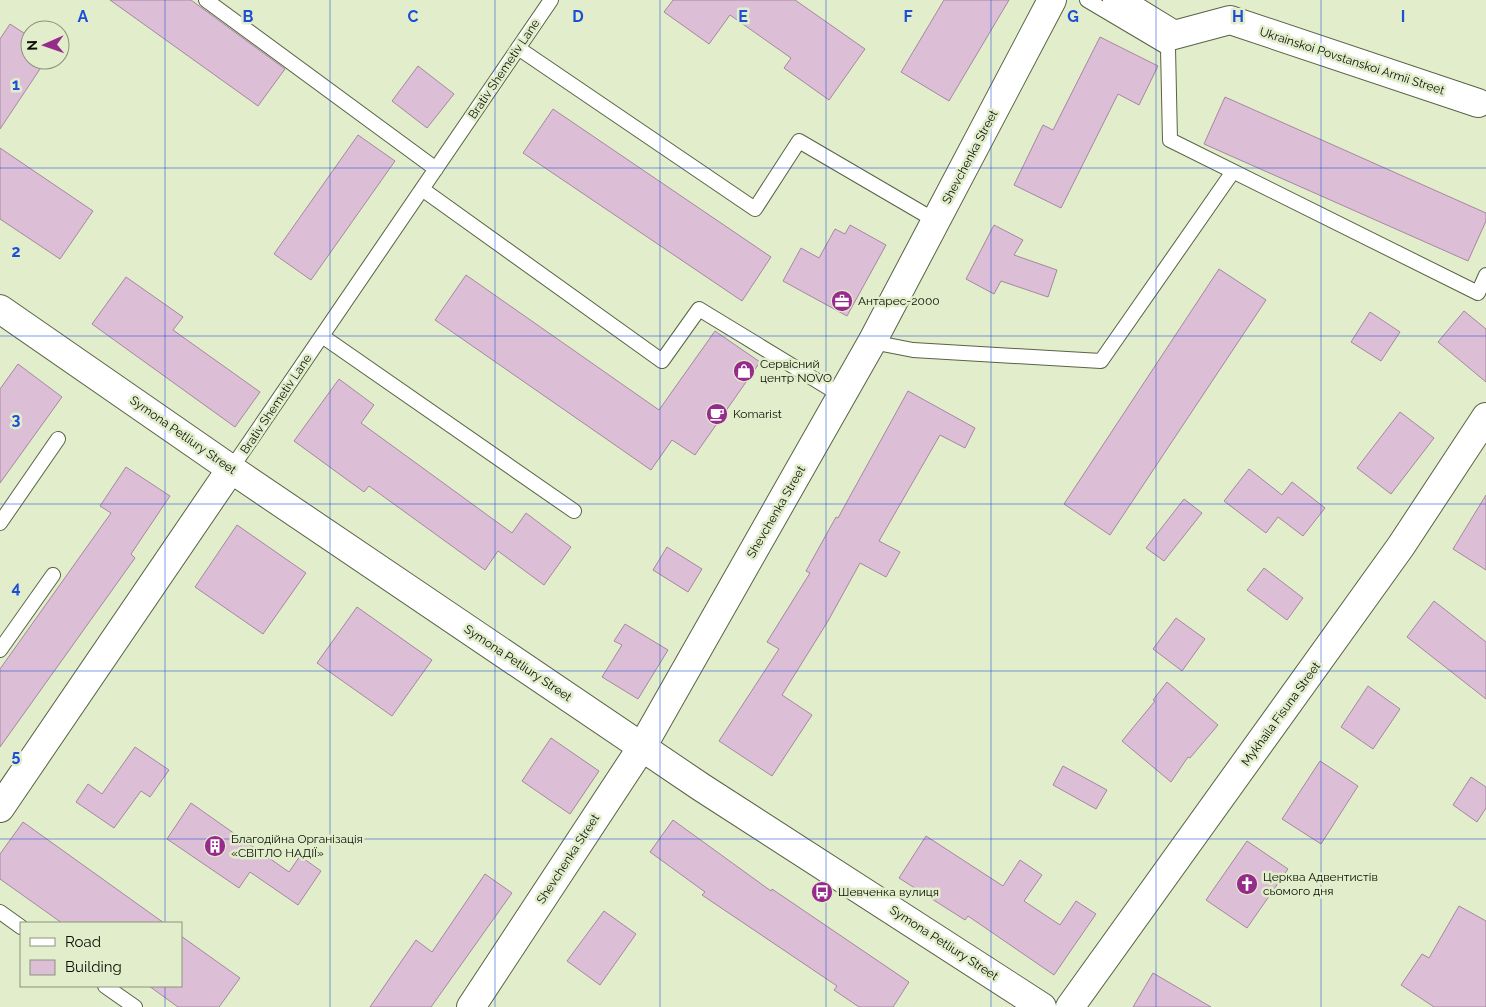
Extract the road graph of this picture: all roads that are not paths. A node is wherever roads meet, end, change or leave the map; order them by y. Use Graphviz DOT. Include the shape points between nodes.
graph roads {
  1 [pos="206,0"];
  2 [pos="551,0"];
  3 [pos="1052,0"];
  4 [pos="1087,0"];
  5 [pos="1117,0"];
  6 [pos="518,48"];
  7 [pos="1482,95"];
  8 [pos="436,169"];
  9 [pos="1232,173"];
  10 [pos="422,189"];
  11 [pos="936,221"];
  12 [pos="1486,276"];
  13 [pos="0,309"];
  14 [pos="322,336"];
  15 [pos="872,342"];
  16 [pos="842,396"];
  17 [pos="1486,417"];
  18 [pos="58,439"];
  19 [pos="231,469"];
  20 [pos="574,511"];
  21 [pos="0,523"];
  22 [pos="53,574"];
  23 [pos="0,650"];
  24 [pos="642,747"];
  25 [pos="0,808"];
  26 [pos="0,912"];
  27 [pos="20,926"];
  28 [pos="106,987"];
  29 [pos="135,1007"];
  30 [pos="470,1007"];
  31 [pos="1042,1007"];
  32 [pos="1070,1007"];
  1 -- 8 [label="lane"];
  2 -- 6 [label="lane, Brativ Shemetiv Lane"];
  3 -- 11 [label="street, Shevchenka Street"];
  4 -- 9 [label="lane" via="1168,48 1170,140"];
  5 -- 7 [label="street, Ukrainskoi Povstanskoi Armii Street" via="1174,35 1230,20"];
  6 -- 8 [label="lane, Brativ Shemetiv Lane"];
  6 -- 11 [label="lane" via="755,209 799,142"];
  8 -- 10 [label="lane, Brativ Shemetiv Lane"];
  9 -- 12 [label="lane" via="1478,293"];
  9 -- 15 [label="lane" via="1101,361 914,350"];
  10 -- 14 [label="lane, Brativ Shemetiv Lane"];
  10 -- 16 [label="lane" via="662,361 699,309"];
  11 -- 15 [label="street, Shevchenka Street"];
  13 -- 19 [label="street, Symona Petliury Street"];
  14 -- 19 [label="lane, Brativ Shemetiv Lane"];
  14 -- 20 [label="lane"];
  15 -- 16 [label="street, Shevchenka Street"];
  16 -- 24 [label="street, Shevchenka Street"];
  17 -- 32 [label="street, Mykhaila Fisuna Street" via="1401,546"];
  18 -- 21 [label="lane"];
  19 -- 24 [label="street, Symona Petliury Street"];
  19 -- 25 [label="street, Brativ Shemetiv Lane"];
  22 -- 23 [label="lane"];
  24 -- 30 [label="street, Shevchenka Street"];
  24 -- 31 [label="street, Symona Petliury Street"];
  26 -- 27 [label="lane"];
  28 -- 29 [label="lane"];
}
